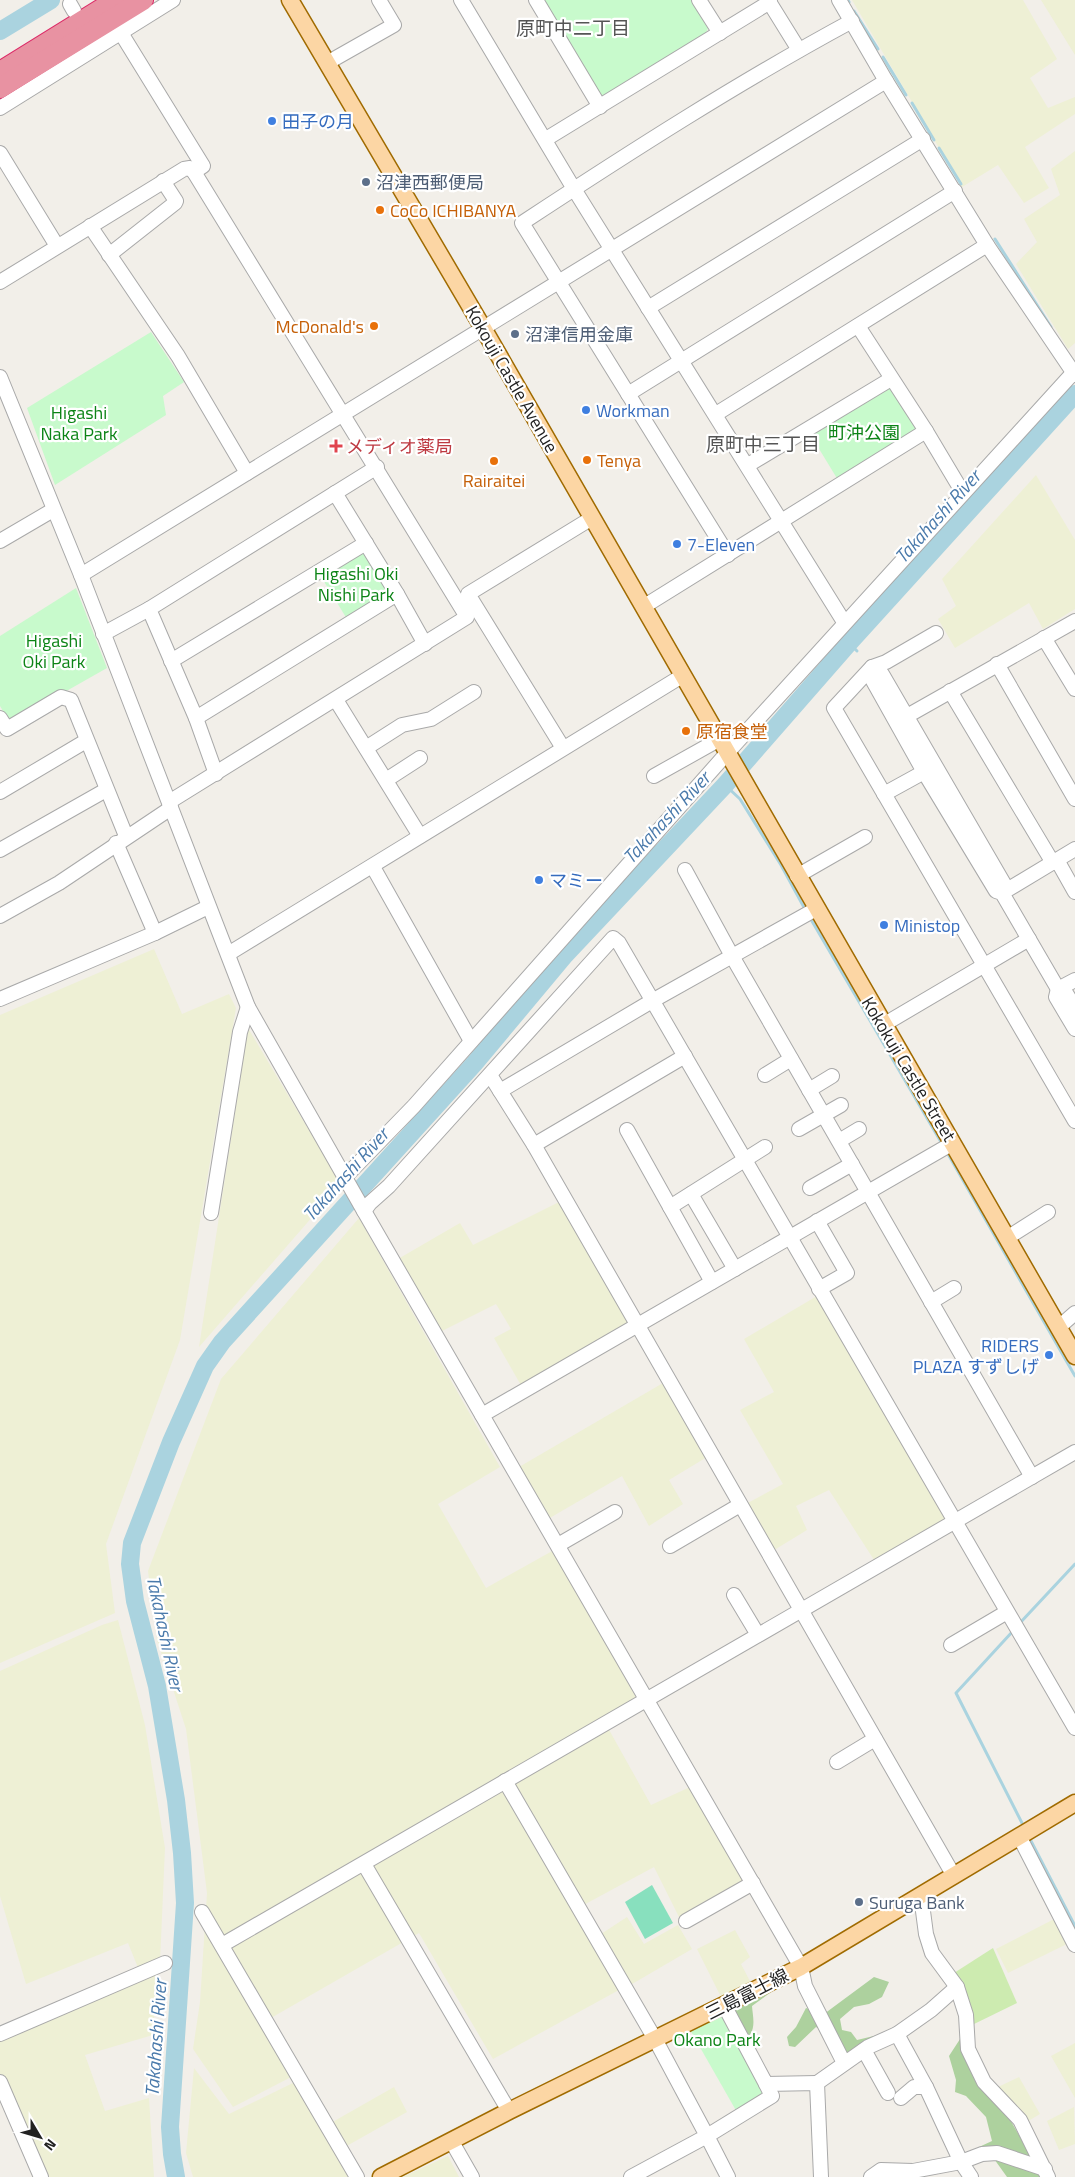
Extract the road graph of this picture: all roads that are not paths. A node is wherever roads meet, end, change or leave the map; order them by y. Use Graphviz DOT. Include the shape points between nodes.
graph roads {
  1 [pos="116,0"];
  2 [pos="143,0"];
  3 [pos="173,0"];
  4 [pos="290,0"];
  5 [pos="379,0"];
  6 [pos="461,0"];
  7 [pos="536,0"];
  8 [pos="699,0"];
  9 [pos="839,0"];
  10 [pos="769,1"];
  11 [pos="852,21"];
  12 [pos="121,33"];
  13 [pos="720,33"];
  14 [pos="799,50"];
  15 [pos="327,63"];
  16 [pos="0,72"];
  17 [pos="886,81"];
  18 [pos="0,88"];
  19 [pos="600,107"];
  20 [pos="0,108"];
  21 [pos="546,139"];
  22 [pos="923,140"];
  23 [pos="0,153"];
  24 [pos="194,172"];
  25 [pos="163,181"];
  26 [pos="574,189"];
  27 [pos="955,191"];
  28 [pos="90,226"];
  29 [pos="987,245"];
  30 [pos="57,246"];
  31 [pos="612,249"];
  32 [pos="109,255"];
  33 [pos="0,282"];
  34 [pos="559,283"];
  35 [pos="648,308"];
  36 [pos="858,326"];
  37 [pos="483,328"];
  38 [pos="681,362"];
  39 [pos="1074,374"];
  40 [pos="0,379"];
  41 [pos="891,379"];
  42 [pos="628,394"];
  43 [pos="343,414"];
  44 [pos="716,414"];
  45 [pos="926,431"];
  46 [pos="748,465"];
  47 [pos="377,467"];
  48 [pos="247,473"];
  49 [pos="335,493"];
  50 [pos="962,493"];
  51 [pos="53,510"];
  52 [pos="592,518"];
  53 [pos="782,521"];
  54 [pos="0,541"];
  55 [pos="366,543"];
  56 [pos="728,555"];
  57 [pos="81,575"];
  58 [pos="398,594"];
  59 [pos="643,607"];
  60 [pos="149,609"];
  61 [pos="1075,621"];
  62 [pos="844,622"];
  63 [pos="936,633"];
  64 [pos="103,634"];
  65 [pos="1044,638"];
  66 [pos="426,644"];
  67 [pos="171,661"];
  68 [pos="997,664"];
  69 [pos="872,667"];
  70 [pos="682,676"];
  71 [pos="1074,683"];
  72 [pos="950,691"];
  73 [pos="474,692"];
  74 [pos="336,700"];
  75 [pos="196,718"];
  76 [pos="902,718"];
  77 [pos="2,727"];
  78 [pos="86,741"];
  79 [pos="366,748"];
  80 [pos="562,748"];
  81 [pos="726,750"];
  82 [pos="420,758"];
  83 [pos="924,772"];
  84 [pos="216,774"];
  85 [pos="654,776"];
  86 [pos="386,780"];
  87 [pos="744,782"];
  88 [pos="106,790"];
  89 [pos="0,792"];
  90 [pos="884,794"];
  91 [pos="1075,799"];
  92 [pos="170,805"];
  93 [pos="420,836"];
  94 [pos="865,837"];
  95 [pos="121,840"];
  96 [pos="1075,849"];
  97 [pos="0,850"];
  98 [pos="1055,862"];
  99 [pos="373,867"];
  100 [pos="685,870"];
  101 [pos="797,876"];
  102 [pos="1005,891"];
  103 [pos="1075,892"];
  104 [pos="208,907"];
  105 [pos="811,912"];
  106 [pos="0,916"];
  107 [pos="155,933"];
  108 [pos="1029,939"];
  109 [pos="228,954"];
  110 [pos="732,956"];
  111 [pos="983,965"];
  112 [pos="1075,980"];
  113 [pos="1058,989"];
  114 [pos="0,999"];
  115 [pos="652,1001"];
  116 [pos="248,1007"];
  117 [pos="1075,1008"];
  118 [pos="883,1025"];
  119 [pos="1075,1029"];
  120 [pos="471,1041"];
  121 [pos="685,1056"];
  122 [pos="791,1059"];
  123 [pos="490,1075"];
  124 [pos="765,1075"];
  125 [pos="832,1076"];
  126 [pos="809,1090"];
  127 [pos="500,1091"];
  128 [pos="842,1105"];
  129 [pos="824,1115"];
  130 [pos="1075,1121"];
  131 [pos="799,1129"];
  132 [pos="860,1129"];
  133 [pos="627,1130"];
  134 [pos="839,1141"];
  135 [pos="953,1142"];
  136 [pos="534,1145"];
  137 [pos="765,1147"];
  138 [pos="745,1160"];
  139 [pos="852,1164"];
  140 [pos="346,1180"];
  141 [pos="810,1188"];
  142 [pos="867,1191"];
  143 [pos="690,1194"];
  144 [pos="670,1207"];
  145 [pos="364,1211"];
  146 [pos="1048,1212"];
  147 [pos="211,1213"];
  148 [pos="817,1221"];
  149 [pos="790,1238"];
  150 [pos="1007,1238"];
  151 [pos="735,1269"];
  152 [pos="712,1282"];
  153 [pos="954,1288"];
  154 [pos="820,1289"];
  155 [pos="931,1302"];
  156 [pos="1075,1313"];
  157 [pos="637,1325"];
  158 [pos="1059,1327"];
  159 [pos="1075,1356"];
  160 [pos="482,1415"];
  161 [pos="1075,1452"];
  162 [pos="1032,1477"];
  163 [pos="740,1505"];
  164 [pos="615,1512"];
  165 [pos="954,1522"];
  166 [pos="558,1545"];
  167 [pos="670,1546"];
  168 [pos="734,1595"];
  169 [pos="801,1610"];
  170 [pos="1013,1622"];
  171 [pos="758,1636"];
  172 [pos="951,1645"];
  173 [pos="647,1700"];
  174 [pos="1075,1728"];
  175 [pos="875,1740"];
  176 [pos="837,1762"];
  177 [pos="505,1781"];
  178 [pos="1075,1803"];
  179 [pos="1020,1838"];
  180 [pos="364,1864"];
  181 [pos="954,1876"];
  182 [pos="753,1883"];
  183 [pos="921,1896"];
  184 [pos="202,1912"];
  185 [pos="686,1921"];
  186 [pos="222,1945"];
  187 [pos="1075,1945"];
  188 [pos="165,1964"];
  189 [pos="801,1966"];
  190 [pos="957,1987"];
  191 [pos="724,2005"];
  192 [pos="0,2034"];
  193 [pos="897,2034"];
  194 [pos="655,2039"];
  195 [pos="864,2050"];
  196 [pos="844,2063"];
  197 [pos="0,2082"];
  198 [pos="766,2084"];
  199 [pos="817,2084"];
  200 [pos="926,2087"];
  201 [pos="509,2111"];
  202 [pos="707,2136"];
  203 [pos="452,2142"];
  204 [pos="962,2162"];
  205 [pos="1046,2173"];
  206 [pos="41,2177"];
  207 [pos="357,2177"];
  208 [pos="381,2177"];
  209 [pos="472,2177"];
  210 [pos="631,2177"];
  211 [pos="728,2177"];
  212 [pos="821,2177"];
  213 [pos="872,2177"];
  214 [pos="972,2177"];
  1 -- 16 [label="highway"];
  2 -- 18 [label="highway"];
  3 -- 12 [label="street"];
  4 -- 15 [label="main road, Kokouji Castle Avenue"];
  5 -- 15 [label="street" via="394,25"];
  6 -- 21 [label="street"];
  7 -- 19 [label="street"];
  8 -- 13 [label="street"];
  9 -- 11 [label="street"];
  10 -- 13 [label="street"];
  10 -- 14 [label="street"];
  11 -- 14 [label="street"];
  11 -- 17 [label="street"];
  12 -- 20 [label="street"];
  12 -- 24 [label="street" via="203,166"];
  13 -- 19 [label="street"];
  14 -- 26 [label="street"];
  15 -- 37 [label="main road, Kokouji Castle Avenue"];
  17 -- 22 [label="street"];
  17 -- 31 [label="street"];
  19 -- 21 [label="street"];
  21 -- 26 [label="street"];
  22 -- 27 [label="street"];
  22 -- 35 [label="street"];
  23 -- 30 [label="street"];
  24 -- 25 [label="street" via="190,168 184,169"];
  24 -- 43 [label="street"];
  25 -- 28 [label="street"];
  25 -- 32 [label="street" via="176,202"];
  26 -- 31 [label="street"];
  26 -- 34 [label="street" via="522,224"];
  27 -- 29 [label="street"];
  27 -- 38 [label="street"];
  28 -- 30 [label="street"];
  28 -- 32 [label="street"];
  29 -- 36 [label="street"];
  29 -- 39 [label="street"];
  30 -- 33 [label="street"];
  31 -- 34 [label="street"];
  31 -- 35 [label="street"];
  32 -- 48 [label="street" via="178,356"];
  34 -- 37 [label="street"];
  34 -- 42 [label="street"];
  35 -- 38 [label="street"];
  36 -- 41 [label="street"];
  36 -- 44 [label="street"];
  37 -- 43 [label="street"];
  37 -- 52 [label="main road, Kokouji Castle Avenue"];
  38 -- 42 [label="street"];
  38 -- 44 [label="street"];
  39 -- 50 [label="street"];
  40 -- 51 [label="street"];
  41 -- 45 [label="street"];
  41 -- 46 [label="street"];
  42 -- 56 [label="street"];
  43 -- 47 [label="street"];
  43 -- 48 [label="street"];
  44 -- 46 [label="street"];
  45 -- 50 [label="street"];
  45 -- 53 [label="street"];
  46 -- 53 [label="street"];
  47 -- 49 [label="street"];
  47 -- 66 [label="street" via="467,617"];
  48 -- 57 [label="street"];
  49 -- 55 [label="street"];
  49 -- 60 [label="street"];
  50 -- 62 [label="street"];
  51 -- 54 [label="street"];
  51 -- 57 [label="street"];
  52 -- 59 [label="main road, Kokouji Castle Avenue"];
  52 -- 80 [label="street" via="468,594"];
  53 -- 56 [label="street"];
  53 -- 62 [label="street"];
  55 -- 58 [label="street"];
  55 -- 67 [label="street"];
  56 -- 59 [label="street"];
  57 -- 64 [label="street"];
  58 -- 66 [label="street"];
  58 -- 75 [label="street"];
  59 -- 70 [label="main road, Kokouji Castle Avenue"];
  60 -- 64 [label="street"];
  60 -- 67 [label="street"];
  61 -- 65 [label="street"];
  62 -- 81 [label="street"];
  63 -- 69 [label="street"];
  64 -- 92 [label="street"];
  65 -- 68 [label="street"];
  65 -- 71 [label="street"];
  66 -- 74 [label="street"];
  67 -- 75 [label="street"];
  68 -- 72 [label="street"];
  68 -- 91 [label="street"];
  69 -- 76 [label="street" via="882,674"];
  69 -- 90 [label="street" via="834,708"];
  70 -- 80 [label="street"];
  70 -- 81 [label="main road, Kokouji Castle Avenue"];
  72 -- 76 [label="street"];
  72 -- 98 [label="street"];
  73 -- 79 [label="street" via="431,719 402,725"];
  74 -- 79 [label="street"];
  74 -- 84 [label="street"];
  75 -- 84 [label="street"];
  76 -- 83 [label="street"];
  76 -- 102 [label="street"];
  77 -- 78 [label="street" via="61,697 71,700"];
  78 -- 88 [label="street"];
  78 -- 89 [label="street"];
  79 -- 86 [label="street"];
  80 -- 93 [label="street"];
  81 -- 85 [label="street"];
  81 -- 87 [label="main road, Kokouji Castle Avenue"];
  81 -- 120 [label="street"];
  82 -- 86 [label="street"];
  83 -- 90 [label="street"];
  83 -- 102 [label="street" via="996,891"];
  84 -- 92 [label="street"];
  86 -- 93 [label="street"];
  87 -- 101 [label="main road, Kokokuji Castle Street"];
  88 -- 95 [label="street"];
  88 -- 97 [label="street"];
  90 -- 111 [label="street"];
  92 -- 95 [label="street"];
  92 -- 104 [label="street"];
  93 -- 99 [label="street"];
  94 -- 101 [label="street"];
  95 -- 106 [label="street" via="59,883"];
  95 -- 107 [label="street"];
  96 -- 98 [label="street"];
  98 -- 102 [label="street"];
  98 -- 103 [label="street"];
  99 -- 109 [label="street"];
  99 -- 120 [label="street"];
  100 -- 110 [label="street"];
  101 -- 105 [label="main road, Kokokuji Castle Street"];
  102 -- 108 [label="street"];
  104 -- 107 [label="street"];
  104 -- 109 [label="street"];
  105 -- 110 [label="street"];
  105 -- 118 [label="main road, Kokokuji Castle Street"];
  107 -- 114 [label="street"];
  108 -- 111 [label="street"];
  108 -- 113 [label="street"];
  109 -- 116 [label="street"];
  110 -- 115 [label="street"];
  110 -- 122 [label="street"];
  111 -- 118 [label="street"];
  111 -- 130 [label="street"];
  112 -- 113 [label="street"];
  113 -- 117 [label="street" via="1066,993"];
  113 -- 119 [label="street" via="1056,997"];
  115 -- 121 [label="street"];
  115 -- 123 [label="street" via="613,938"];
  115 -- 127 [label="street"];
  116 -- 140 [label="street"];
  116 -- 147 [label="street" via="240,1032"];
  118 -- 135 [label="main road, Kokokuji Castle Street"];
  120 -- 140 [label="street"];
  121 -- 136 [label="street"];
  121 -- 138 [label="street"];
  122 -- 124 [label="street"];
  122 -- 126 [label="street"];
  123 -- 127 [label="street"];
  123 -- 145 [label="street"];
  125 -- 126 [label="street"];
  126 -- 129 [label="street"];
  127 -- 136 [label="street"];
  128 -- 129 [label="street"];
  129 -- 131 [label="street"];
  129 -- 134 [label="street"];
  132 -- 134 [label="street"];
  133 -- 144 [label="street"];
  134 -- 139 [label="street"];
  135 -- 142 [label="street"];
  135 -- 150 [label="main road, Kokokuji Castle Street"];
  136 -- 157 [label="street"];
  137 -- 138 [label="street"];
  138 -- 143 [label="street"];
  138 -- 149 [label="street"];
  139 -- 141 [label="street"];
  139 -- 142 [label="street"];
  140 -- 145 [label="street"];
  142 -- 148 [label="street"];
  142 -- 155 [label="street"];
  143 -- 144 [label="street"];
  143 -- 151 [label="street"];
  144 -- 152 [label="street"];
  145 -- 160 [label="street"];
  146 -- 150 [label="street"];
  148 -- 149 [label="street"];
  148 -- 154 [label="street" via="847,1273"];
  149 -- 151 [label="street"];
  149 -- 154 [label="street"];
  150 -- 158 [label="main road, Kokokuji Castle Street"];
  151 -- 152 [label="street"];
  152 -- 157 [label="street"];
  153 -- 155 [label="street"];
  154 -- 165 [label="street"];
  155 -- 162 [label="street"];
  156 -- 158 [label="street"];
  157 -- 160 [label="street"];
  157 -- 163 [label="street"];
  158 -- 159 [label="main road, Kokokuji Castle Street"];
  160 -- 166 [label="street"];
  161 -- 162 [label="street"];
  162 -- 165 [label="street"];
  163 -- 167 [label="street"];
  163 -- 169 [label="street"];
  164 -- 166 [label="street"];
  165 -- 169 [label="street"];
  165 -- 170 [label="street"];
  166 -- 173 [label="street"];
  168 -- 171 [label="street"];
  169 -- 171 [label="street"];
  169 -- 175 [label="street"];
  170 -- 172 [label="street"];
  170 -- 174 [label="street"];
  171 -- 173 [label="street"];
  173 -- 177 [label="street"];
  173 -- 182 [label="street"];
  175 -- 176 [label="street"];
  175 -- 181 [label="street"];
  177 -- 180 [label="street"];
  177 -- 194 [label="street"];
  178 -- 179 [label="main road, 三島富士線"];
  179 -- 181 [label="main road, 三島富士線"];
  179 -- 187 [label="street"];
  180 -- 186 [label="street"];
  180 -- 201 [label="street"];
  181 -- 183 [label="main road, 三島富士線"];
  182 -- 185 [label="street"];
  182 -- 189 [label="street"];
  183 -- 189 [label="main road, 三島富士線"];
  183 -- 190 [label="street" via="932,1953"];
  184 -- 186 [label="street"];
  186 -- 207 [label="street"];
  188 -- 192 [label="street"];
  189 -- 191 [label="main road, 三島富士線"];
  189 -- 196 [label="street" via="805,1986"];
  190 -- 193 [label="street"];
  190 -- 205 [label="street" via="966,2015 968,2049 984,2082 1020,2120"];
  191 -- 194 [label="main road, 三島富士線"];
  191 -- 198 [label="street"];
  193 -- 195 [label="street"];
  193 -- 200 [label="street"];
  194 -- 201 [label="main road, 三島富士線"];
  194 -- 202 [label="street"];
  195 -- 196 [label="street"];
  195 -- 200 [label="street" via="894,2096 914,2087"];
  196 -- 199 [label="street"];
  197 -- 206 [label="street"];
  198 -- 199 [label="street"];
  198 -- 202 [label="street" via="772,2096"];
  199 -- 212 [label="street"];
  200 -- 204 [label="street"];
  201 -- 203 [label="main road, 三島富士線"];
  202 -- 210 [label="street"];
  202 -- 211 [label="street"];
  203 -- 208 [label="main road, 三島富士線"];
  203 -- 209 [label="street"];
  204 -- 205 [label="street" via="982,2154 996,2153"];
  204 -- 213 [label="street" via="912,2171 882,2170"];
  204 -- 214 [label="street"];
}
